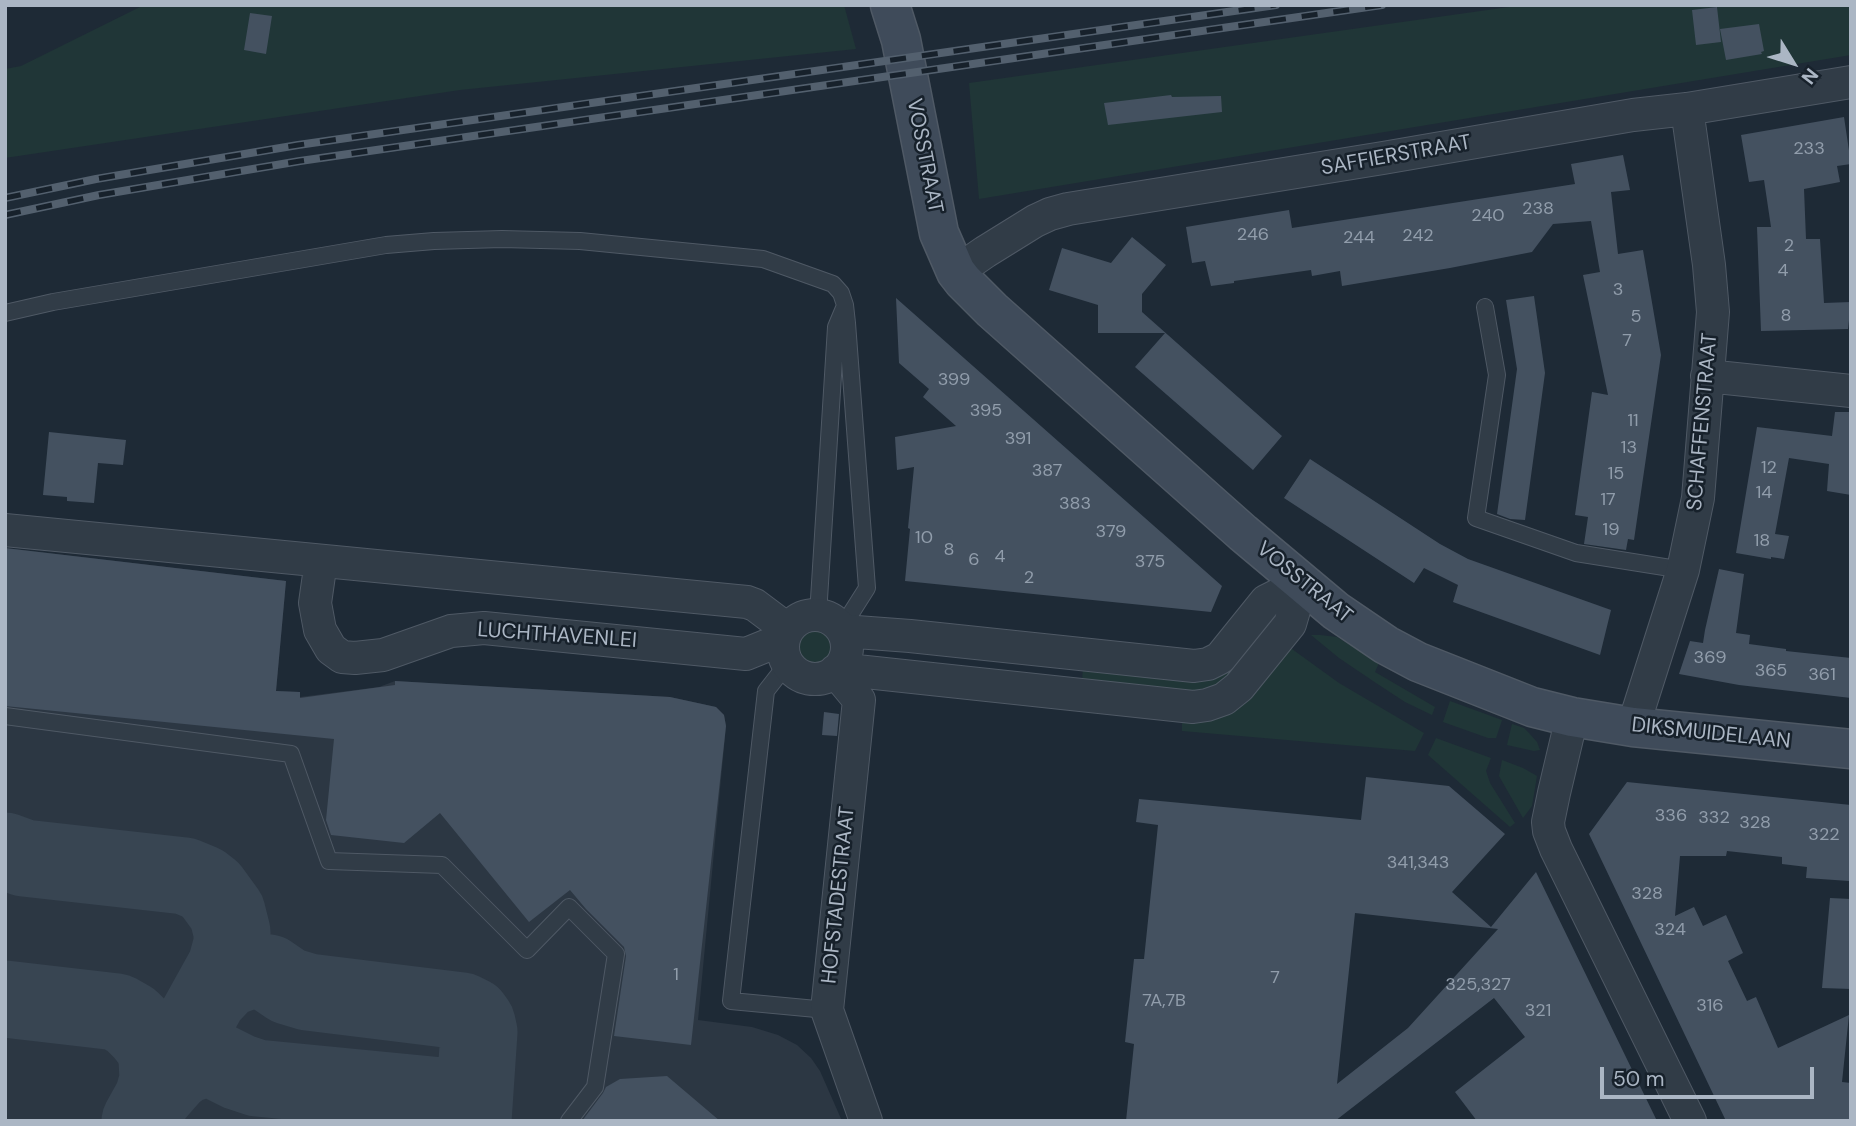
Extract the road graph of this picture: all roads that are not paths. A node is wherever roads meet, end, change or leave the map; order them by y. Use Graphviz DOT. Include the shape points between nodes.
graph roads {
  1 [pos="890,5"];
  2 [pos="1851,82"];
  3 [pos="1687,109"];
  4 [pos="956,272"];
  5 [pos="845,305"];
  6 [pos="1485,307"];
  7 [pos="5,313"];
  8 [pos="1707,376"];
  9 [pos="1851,391"];
  10 [pos="5,530"];
  11 [pos="321,561"];
  12 [pos="1683,570"];
  13 [pos="1302,583"];
  14 [pos="834,625"];
  15 [pos="786,644"];
  16 [pos="1058,652"];
  17 [pos="836,670"];
  18 [pos="1055,692"];
  19 [pos="5,716"];
  20 [pos="1572,716"];
  21 [pos="1633,727"];
  22 [pos="1851,749"];
  23 [pos="827,1010"];
  24 [pos="569,1121"];
  25 [pos="866,1121"];
  26 [pos="1690,1121"];
  1 -- 4 [label="street, VOSSTRAAT" via="939,233"];
  2 -- 3 [label="street, SAFFIERSTRAAT"];
  3 -- 4 [label="street, SAFFIERSTRAAT" via="1068,209 1035,222"];
  3 -- 8 [label="street, SCHAFFENSTRAAT" via="1713,312"];
  4 -- 13 [label="street, VOSSTRAAT" via="992,310"];
  5 -- 7 [label="lane" via="833,284 764,259 580,241 502,239 386,245"];
  5 -- 14 [label="lane" via="836,327"];
  5 -- 14 [label="lane" via="867,588"];
  6 -- 12 [label="lane" via="1497,375 1476,518 1576,553"];
  8 -- 9 [label="street"];
  8 -- 12 [label="street, SCHAFFENSTRAAT" via="1698,498"];
  10 -- 11 [label="street"];
  11 -- 15 [label="street" via="747,603 755,605"];
  11 -- 15 [label="street, LUCHTHAVENLEI" via="315,603 320,631 342,657 383,655 451,631 484,628 746,654"];
  12 -- 21 [label="street, SCHAFFENSTRAAT"];
  13 -- 16 [label="street, LUCHTHAVENLEI" via="1266,601 1231,646 1208,664"];
  13 -- 18 [label="street" via="1290,624 1224,699 1193,707"];
  13 -- 20 [label="street, VOSSTRAAT" via="1359,629 1418,662 1532,707"];
  14 -- 15 [label="street, LUCHTHAVENLEI" via="807,615 797,620"];
  14 -- 16 [label="street, LUCHTHAVENLEI"];
  14 -- 17 [label="street" via="847,649"];
  15 -- 17 [label="street" via="793,671 802,676 812,679"];
  15 -- 23 [label="lane" via="766,691 730,1001"];
  16 -- 18 [label="street"];
  17 -- 18 [label="street"];
  17 -- 23 [label="street, HOFSTADESTRAAT" via="859,700"];
  19 -- 24 [label="lane" via="292,754 329,861 442,865 527,950 569,908 616,954 596,1087"];
  20 -- 21 [label="street, DIKSMUIDELAAN"];
  20 -- 26 [label="street" via="1549,831"];
  21 -- 22 [label="street, DIKSMUIDELAAN"];
  23 -- 25 [label="street, HOFSTADESTRAAT"];
}
